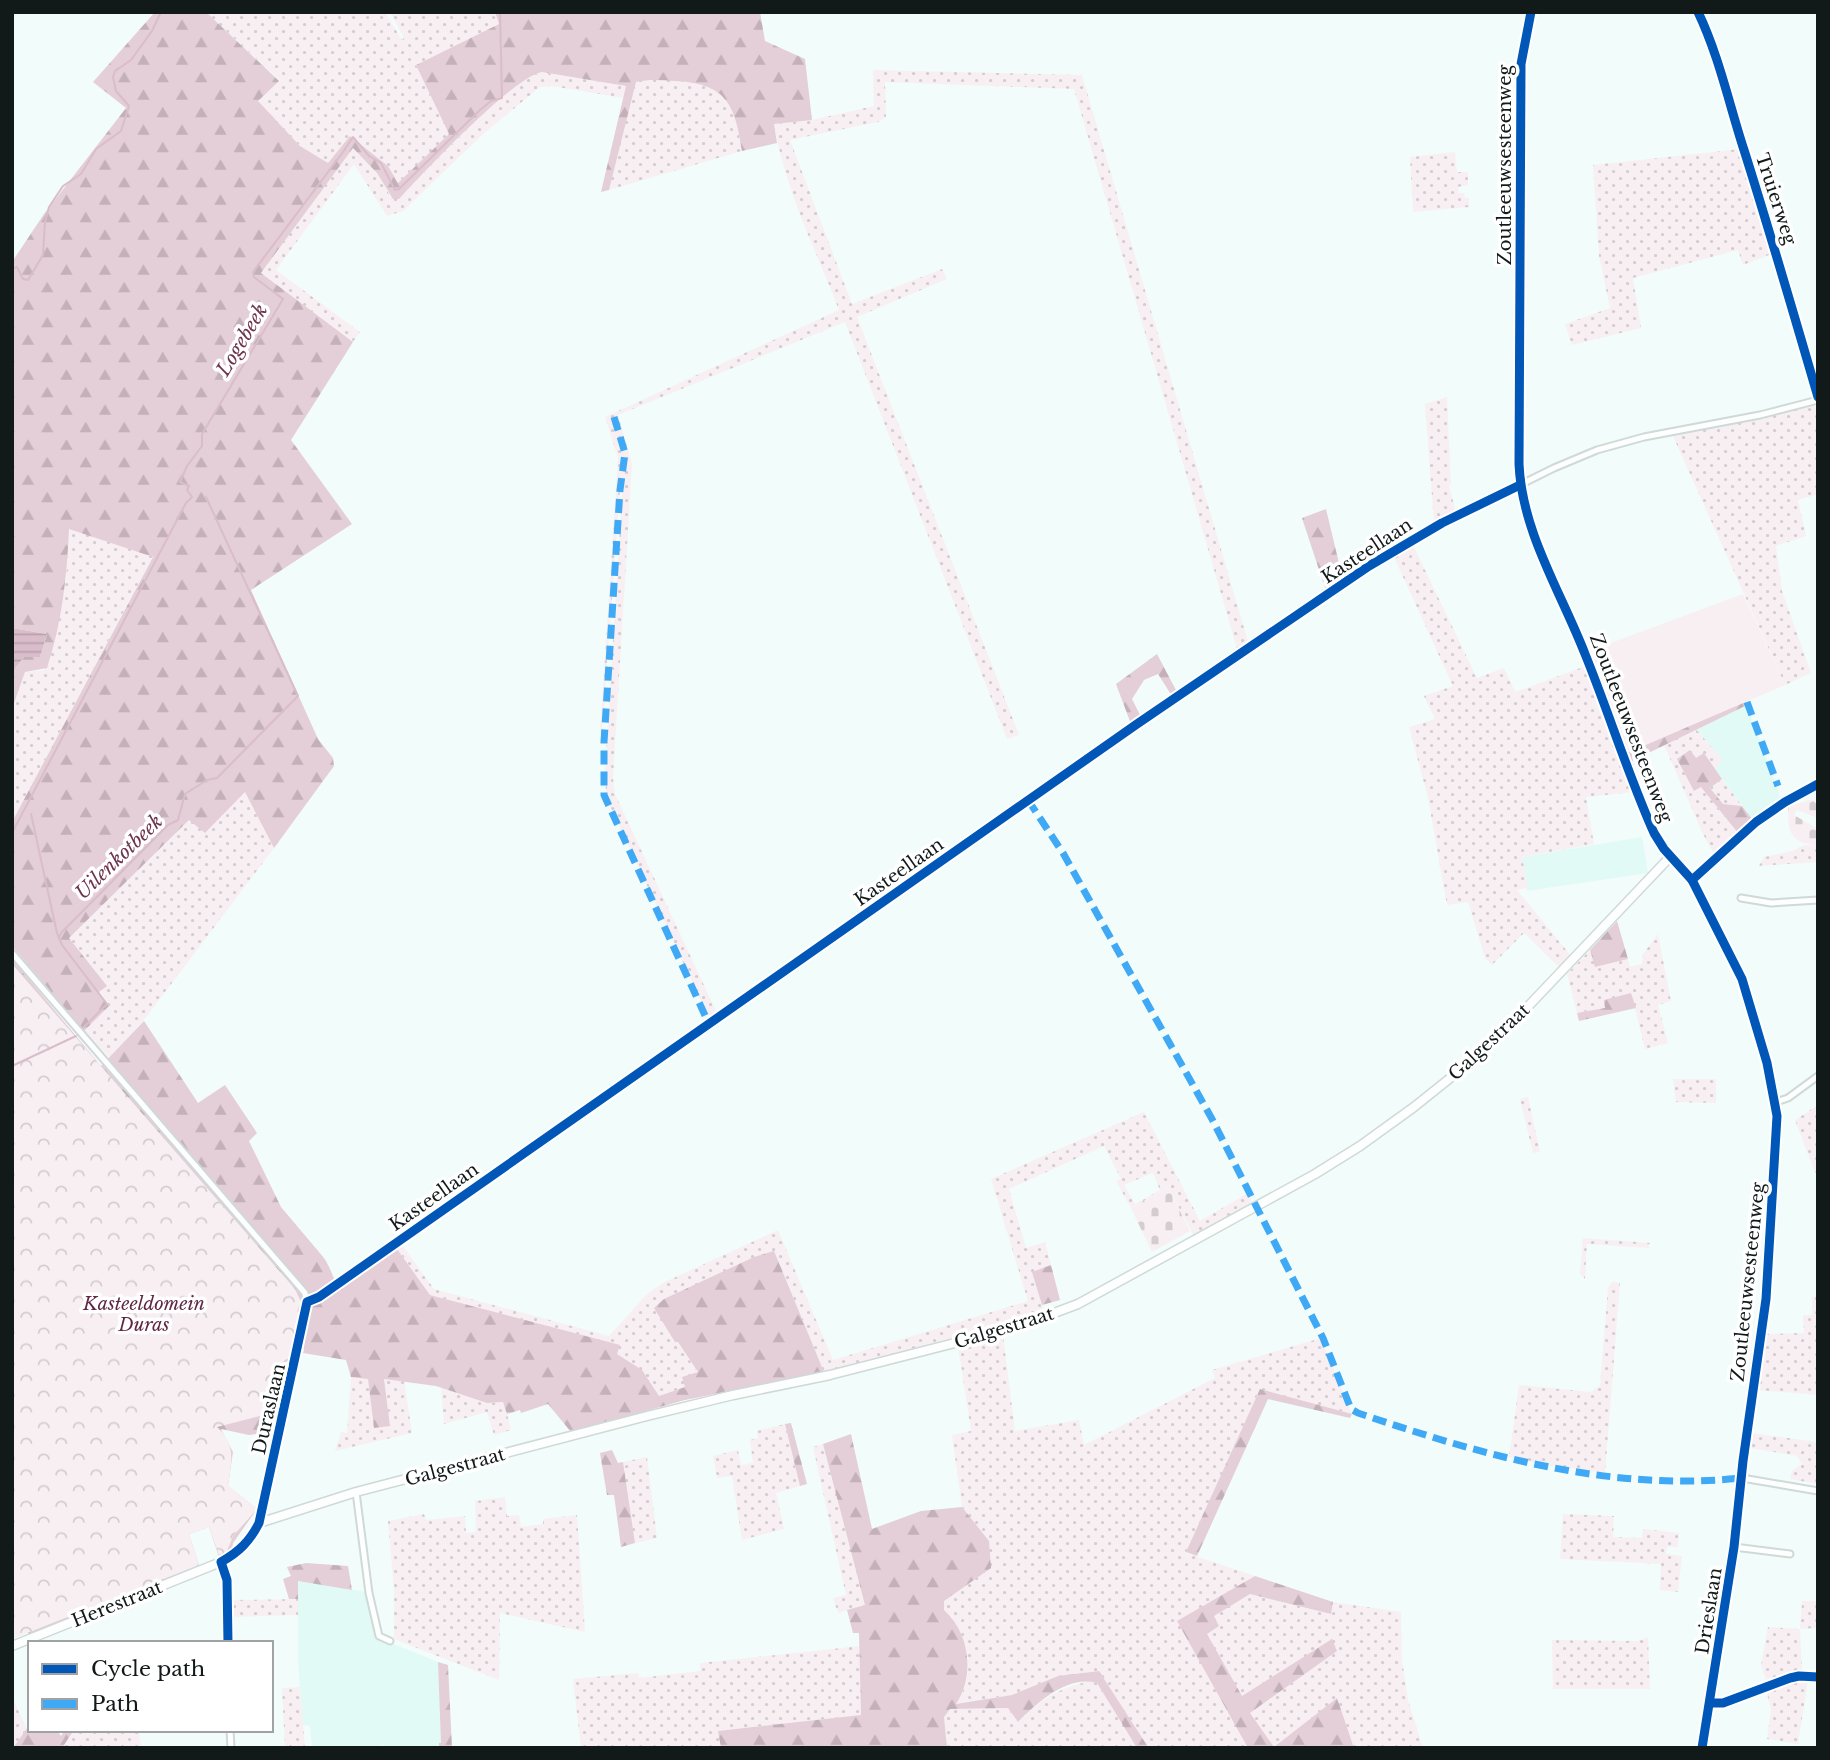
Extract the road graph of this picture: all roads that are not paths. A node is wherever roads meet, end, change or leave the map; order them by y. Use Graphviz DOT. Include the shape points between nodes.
graph roads {
  1 [pos="1531,12"];
  2 [pos="1698,12"];
  3 [pos="1818,399"];
  4 [pos="1520,485"];
  5 [pos="1818,784"];
  6 [pos="1670,857"];
  7 [pos="1692,880"];
  8 [pos="1741,898"];
  9 [pos="1818,900"];
  10 [pos="12,953"];
  11 [pos="1818,1076"];
  12 [pos="1776,1102"];
  13 [pos="307,1302"];
  14 [pos="1742,1478"];
  15 [pos="1818,1491"];
  16 [pos="356,1492"];
  17 [pos="259,1523"];
  18 [pos="1734,1547"];
  19 [pos="1790,1554"];
  20 [pos="221,1562"];
  21 [pos="228,1641"];
  22 [pos="390,1641"];
  23 [pos="12,1646"];
  24 [pos="1818,1677"];
  25 [pos="1711,1703"];
  26 [pos="1702,1748"];
  1 -- 4 [label="street, Zoutleeuwsesteenweg" via="1521,64"];
  2 -- 3 [label="street, Truierweg" via="1712,42 1762,203"];
  3 -- 4 [label="street, Kasteellaan" via="1620,443 1575,458"];
  4 -- 6 [label="street, Zoutleeuwsesteenweg" via="1530,526 1648,819"];
  4 -- 13 [label="street, Kasteellaan" via="1369,566"];
  5 -- 7 [label="street" via="1756,822"];
  6 -- 7 [label="street, Zoutleeuwsesteenweg"];
  6 -- 16 [label="street, Galgestraat" via="1508,1026 1414,1107 1315,1174 1078,1304 1017,1327"];
  7 -- 12 [label="street, Zoutleeuwsesteenweg" via="1742,979"];
  8 -- 9 [label="street" via="1771,903"];
  10 -- 13 [label="street" via="298,1283"];
  11 -- 12 [label="street"];
  12 -- 14 [label="street, Zoutleeuwsesteenweg" via="1766,1299"];
  13 -- 17 [label="street, Duraslaan"];
  14 -- 15 [label="street"];
  14 -- 18 [label="street, Drieslaan"];
  16 -- 17 [label="street, Galgestraat"];
  16 -- 22 [label="street" via="369,1593 379,1636"];
  17 -- 20 [label="street" via="243,1548"];
  18 -- 19 [label="street, Drieslaan"];
  18 -- 25 [label="street, Drieslaan"];
  20 -- 21 [label="street" via="227,1580"];
  20 -- 23 [label="street, Herestraat"];
  24 -- 25 [label="street" via="1799,1676 1723,1703"];
  25 -- 26 [label="street, Drieslaan"];
}
